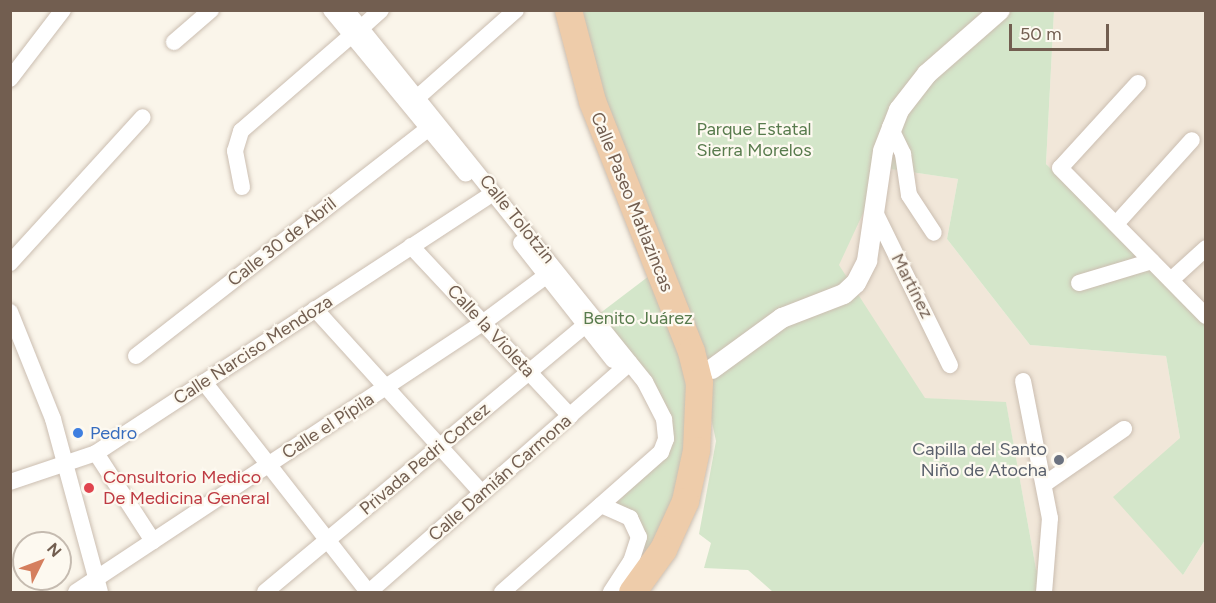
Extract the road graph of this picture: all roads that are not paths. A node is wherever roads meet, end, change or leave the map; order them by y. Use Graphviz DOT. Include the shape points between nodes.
graph roads {
  1 [pos="211,10"];
  2 [pos="330,10"];
  3 [pos="346,10"];
  4 [pos="381,10"];
  5 [pos="516,10"];
  6 [pos="568,10"];
  7 [pos="583,10"];
  8 [pos="1000,10"];
  9 [pos="58,12"];
  10 [pos="356,32"];
  11 [pos="174,42"];
  12 [pos="10,78"];
  13 [pos="1138,83"];
  14 [pos="418,96"];
  15 [pos="143,117"];
  16 [pos="891,127"];
  17 [pos="429,128"];
  18 [pos="1192,140"];
  19 [pos="242,187"];
  20 [pos="486,198"];
  21 [pos="872,207"];
  22 [pos="1116,224"];
  23 [pos="934,233"];
  24 [pos="411,246"];
  25 [pos="1206,248"];
  26 [pos="1152,261"];
  27 [pos="10,263"];
  28 [pos="547,275"];
  29 [pos="1171,280"];
  30 [pos="1079,283"];
  31 [pos="315,309"];
  32 [pos="10,312"];
  33 [pos="1206,316"];
  34 [pos="484,322"];
  35 [pos="586,325"];
  36 [pos="136,356"];
  37 [pos="950,365"];
  38 [pos="626,367"];
  39 [pos="712,369"];
  40 [pos="529,372"];
  41 [pos="204,381"];
  42 [pos="1023,381"];
  43 [pos="387,387"];
  44 [pos="570,416"];
  45 [pos="1124,429"];
  46 [pos="440,447"];
  47 [pos="96,453"];
  48 [pos="65,465"];
  49 [pos="267,466"];
  50 [pos="10,482"];
  51 [pos="1046,483"];
  52 [pos="482,493"];
  53 [pos="601,505"];
  54 [pos="327,541"];
  55 [pos="153,542"];
  56 [pos="98,586"];
  57 [pos="1049,589"];
  58 [pos="76,592"];
  59 [pos="265,592"];
  60 [pos="368,592"];
  61 [pos="502,592"];
  62 [pos="611,592"];
  63 [pos="632,592"];
  64 [pos="653,592"];
  1 -- 11 [label="street"];
  2 -- 10 [label="street, Calle Tolotzin"];
  3 -- 10 [label="street, Calle Tolotzin"];
  4 -- 10 [label="street"];
  5 -- 14 [label="street"];
  6 -- 63 [label="highway, Calle Paseo Matlazincas" via="592,101 688,342 699,381 696,450 688,492 667,542"];
  7 -- 39 [label="highway, Calle Paseo Matlazincas" via="611,114"];
  8 -- 16 [label="street" via="927,74 909,94"];
  9 -- 12 [label="street"];
  10 -- 14 [label="street, Calle Tolotzin"];
  10 -- 17 [label="street, Calle Tolotzin"];
  10 -- 19 [label="street" via="241,131 235,151"];
  13 -- 22 [label="street" via="1061,170"];
  14 -- 38 [label="street, Calle Tolotzin"];
  15 -- 27 [label="street"];
  16 -- 21 [label="street"];
  16 -- 23 [label="street" via="903,154 909,195"];
  17 -- 20 [label="street, Calle Tolotzin"];
  17 -- 36 [label="street, Calle 30 de Abril"];
  18 -- 22 [label="street"];
  20 -- 24 [label="street, Calle Narciso Mendoza"];
  20 -- 28 [label="street, Calle Tolotzin"];
  21 -- 37 [label="street, Martínez"];
  21 -- 39 [label="street" via="867,261 852,288 782,318"];
  22 -- 26 [label="street"];
  24 -- 31 [label="street, Calle Narciso Mendoza"];
  24 -- 34 [label="street, Calle la Violeta"];
  25 -- 29 [label="street"];
  26 -- 29 [label="street"];
  26 -- 30 [label="street"];
  28 -- 34 [label="street, Calle el Pípila"];
  28 -- 35 [label="street, Calle Tolotzin"];
  29 -- 33 [label="street"];
  31 -- 41 [label="street, Calle Narciso Mendoza"];
  31 -- 43 [label="street"];
  32 -- 48 [label="street" via="41,380"];
  34 -- 40 [label="street, Calle la Violeta"];
  34 -- 43 [label="street, Calle el Pípila"];
  35 -- 38 [label="street, Calle Tolotzin"];
  35 -- 40 [label="street, Privada Pedri Cortez"];
  38 -- 44 [label="street, Calle Damián Carmona"];
  38 -- 53 [label="street, Calle Tolotzin" via="659,405 666,439 661,452"];
  39 -- 64 [label="highway, Calle Paseo Matlazincas" via="715,434 705,490 683,548"];
  40 -- 44 [label="street, Calle la Violeta"];
  40 -- 46 [label="street, Privada Pedri Cortez"];
  41 -- 47 [label="street, Calle Narciso Mendoza"];
  41 -- 49 [label="street"];
  42 -- 51 [label="street"];
  43 -- 46 [label="street"];
  43 -- 49 [label="street, Calle el Pípila"];
  44 -- 52 [label="street, Calle Damián Carmona"];
  45 -- 51 [label="street"];
  46 -- 52 [label="street"];
  46 -- 54 [label="street, Privada Pedri Cortez"];
  47 -- 48 [label="street, Calle Narciso Mendoza"];
  47 -- 55 [label="street"];
  48 -- 50 [label="street, Calle Narciso Mendoza"];
  48 -- 56 [label="street"];
  49 -- 54 [label="street"];
  49 -- 55 [label="street, Calle el Pípila"];
  51 -- 57 [label="street" via="1052,541"];
  52 -- 60 [label="street, Calle Damián Carmona"];
  53 -- 61 [label="street"];
  53 -- 62 [label="street" via="630,518 639,537 631,561"];
  54 -- 59 [label="street, Privada Pedri Cortez"];
  54 -- 60 [label="street"];
  55 -- 56 [label="street, Calle el Pípila"];
  56 -- 58 [label="street, Calle el Pípila"];
}
